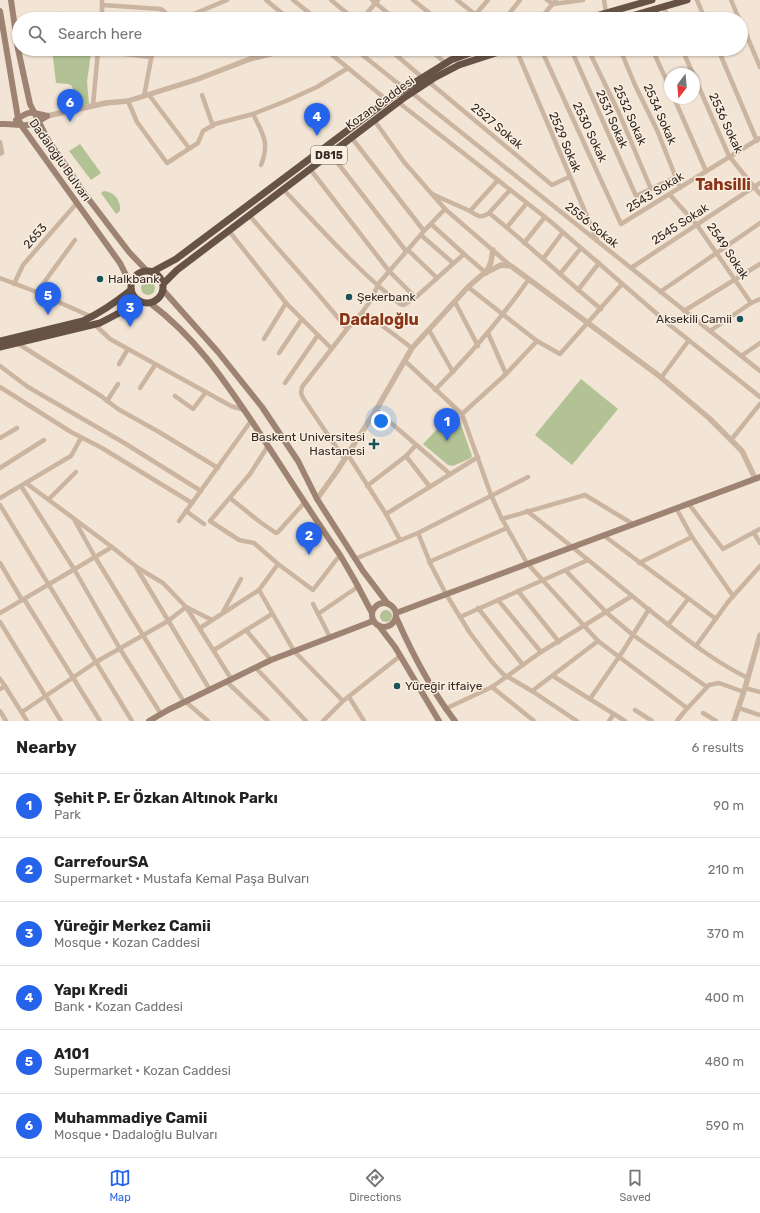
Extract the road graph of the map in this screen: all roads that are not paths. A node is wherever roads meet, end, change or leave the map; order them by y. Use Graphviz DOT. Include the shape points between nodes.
graph roads {
  1 [pos="11,0"];
  2 [pos="227,0"];
  3 [pos="266,0"];
  4 [pos="293,0"];
  5 [pos="331,0"];
  6 [pos="413,0"];
  7 [pos="457,0"];
  8 [pos="488,0"];
  9 [pos="520,0"];
  10 [pos="547,0"];
  11 [pos="582,0"];
  12 [pos="604,0"];
  13 [pos="652,0"];
  14 [pos="656,0"];
  15 [pos="687,0"];
  16 [pos="697,0"];
  17 [pos="731,0"];
  18 [pos="375,1"];
  19 [pos="102,2"];
  20 [pos="554,2"];
  21 [pos="664,6"];
  22 [pos="0,11"];
  23 [pos="14,12"];
  24 [pos="165,12"];
  25 [pos="199,12"];
  26 [pos="281,12"];
  27 [pos="308,12"];
  28 [pos="346,12"];
  29 [pos="367,12"];
  30 [pos="388,12"];
  31 [pos="428,12"];
  32 [pos="471,12"];
  33 [pos="478,12"];
  34 [pos="511,12"];
  35 [pos="546,12"];
  36 [pos="606,12"];
  37 [pos="613,12"];
  38 [pos="649,12"];
  39 [pos="702,12"];
  40 [pos="737,12"];
  41 [pos="748,38"];
  42 [pos="22,56"];
  43 [pos="98,56"];
  44 [pos="142,56"];
  45 [pos="262,56"];
  46 [pos="333,56"];
  47 [pos="364,56"];
  48 [pos="397,56"];
  49 [pos="437,56"];
  50 [pos="463,56"];
  51 [pos="487,56"];
  52 [pos="519,56"];
  53 [pos="544,56"];
  54 [pos="573,56"];
  55 [pos="591,56"];
  56 [pos="623,56"];
  57 [pos="655,56"];
  58 [pos="685,56"];
  59 [pos="721,56"];
  60 [pos="151,57"];
  61 [pos="446,64"];
  62 [pos="760,66"];
  63 [pos="348,68"];
  64 [pos="691,68"];
  65 [pos="664,75"];
  66 [pos="426,80"];
  67 [pos="405,89"];
  68 [pos="700,89"];
  69 [pos="412,93"];
  70 [pos="147,95"];
  71 [pos="202,95"];
  72 [pos="388,101"];
  73 [pos="128,102"];
  74 [pos="398,102"];
  75 [pos="677,104"];
  76 [pos="93,105"];
  77 [pos="35,113"];
  78 [pos="253,114"];
  79 [pos="47,116"];
  80 [pos="18,118"];
  81 [pos="374,120"];
  82 [pos="39,122"];
  83 [pos="11,123"];
  84 [pos="0,124"];
  85 [pos="21,125"];
  86 [pos="213,126"];
  87 [pos="351,137"];
  88 [pos="759,139"];
  89 [pos="0,142"];
  90 [pos="190,148"];
  91 [pos="0,154"];
  92 [pos="330,154"];
  93 [pos="729,156"];
  94 [pos="261,165"];
  95 [pos="310,169"];
  96 [pos="706,171"];
  97 [pos="570,177"];
  98 [pos="676,178"];
  99 [pos="498,180"];
  100 [pos="760,183"];
  101 [pos="755,187"];
  102 [pos="680,188"];
  103 [pos="651,189"];
  104 [pos="284,190"];
  105 [pos="510,190"];
  106 [pos="430,193"];
  107 [pos="760,194"];
  108 [pos="670,195"];
  109 [pos="528,203"];
  110 [pos="76,204"];
  111 [pos="445,210"];
  112 [pos="470,211"];
  113 [pos="489,213"];
  114 [pos="249,215"];
  115 [pos="545,217"];
  116 [pos="760,223"];
  117 [pos="430,224"];
  118 [pos="620,224"];
  119 [pos="697,225"];
  120 [pos="507,227"];
  121 [pos="229,231"];
  122 [pos="563,232"];
  123 [pos="423,233"];
  124 [pos="75,240"];
  125 [pos="598,242"];
  126 [pos="524,243"];
  127 [pos="581,248"];
  128 [pos="493,250"];
  129 [pos="407,251"];
  130 [pos="716,253"];
  131 [pos="464,254"];
  132 [pos="543,260"];
  133 [pos="453,263"];
  134 [pos="599,263"];
  135 [pos="760,264"];
  136 [pos="511,266"];
  137 [pos="631,268"];
  138 [pos="149,271"];
  139 [pos="389,271"];
  140 [pos="486,273"];
  141 [pos="560,274"];
  142 [pos="0,278"];
  143 [pos="437,278"];
  144 [pos="529,279"];
  145 [pos="735,279"];
  146 [pos="14,284"];
  147 [pos="622,284"];
  148 [pos="378,286"];
  149 [pos="131,287"];
  150 [pos="163,287"];
  151 [pos="468,287"];
  152 [pos="578,290"];
  153 [pos="37,292"];
  154 [pos="660,292"];
  155 [pos="415,297"];
  156 [pos="760,299"];
  157 [pos="140,302"];
  158 [pos="455,302"];
  159 [pos="286,303"];
  160 [pos="751,303"];
  161 [pos="150,304"];
  162 [pos="601,309"];
  163 [pos="684,311"];
  164 [pos="504,314"];
  165 [pos="359,316"];
  166 [pos="302,319"];
  167 [pos="93,321"];
  168 [pos="589,323"];
  169 [pos="347,329"];
  170 [pos="429,330"];
  171 [pos="710,331"];
  172 [pos="488,334"];
  173 [pos="318,335"];
  174 [pos="264,339"];
  175 [pos="689,340"];
  176 [pos="537,341"];
  177 [pos="0,342"];
  178 [pos="17,343"];
  179 [pos="760,343"];
  180 [pos="478,346"];
  181 [pos="0,347"];
  182 [pos="331,348"];
  183 [pos="412,348"];
  184 [pos="128,349"];
  185 [pos="279,353"];
  186 [pos="741,356"];
  187 [pos="405,361"];
  188 [pos="119,364"];
  189 [pos="155,365"];
  190 [pos="0,366"];
  191 [pos="760,371"];
  192 [pos="453,372"];
  193 [pos="506,374"];
  194 [pos="661,378"];
  195 [pos="285,383"];
  196 [pos="118,384"];
  197 [pos="0,386"];
  198 [pos="140,388"];
  199 [pos="435,390"];
  200 [pos="206,392"];
  201 [pos="175,396"];
  202 [pos="760,397"];
  203 [pos="107,401"];
  204 [pos="760,404"];
  205 [pos="245,410"];
  206 [pos="376,410"];
  207 [pos="462,414"];
  208 [pos="251,421"];
  209 [pos="17,428"];
  210 [pos="0,438"];
  211 [pos="82,438"];
  212 [pos="44,440"];
  213 [pos="731,440"];
  214 [pos="416,445"];
  215 [pos="268,446"];
  216 [pos="406,456"];
  217 [pos="478,456"];
  218 [pos="346,457"];
  219 [pos="0,468"];
  220 [pos="218,468"];
  221 [pos="76,472"];
  222 [pos="450,474"];
  223 [pos="528,477"];
  224 [pos="758,478"];
  225 [pos="24,485"];
  226 [pos="367,486"];
  227 [pos="430,487"];
  228 [pos="201,491"];
  229 [pos="491,496"];
  230 [pos="0,498"];
  231 [pos="230,498"];
  232 [pos="49,499"];
  233 [pos="317,499"];
  234 [pos="305,502"];
  235 [pos="192,503"];
  236 [pos="688,503"];
  237 [pos="0,505"];
  238 [pos="676,508"];
  239 [pos="186,511"];
  240 [pos="527,511"];
  241 [pos="386,514"];
  242 [pos="74,519"];
  243 [pos="502,519"];
  244 [pos="179,522"];
  245 [pos="204,524"];
  246 [pos="633,524"];
  247 [pos="507,528"];
  248 [pos="760,529"];
  249 [pos="418,533"];
  250 [pos="754,533"];
  251 [pos="603,535"];
  252 [pos="692,537"];
  253 [pos="400,540"];
  254 [pos="760,544"];
  255 [pos="112,547"];
  256 [pos="573,547"];
  257 [pos="340,555"];
  258 [pos="95,557"];
  259 [pos="355,559"];
  260 [pos="588,560"];
  261 [pos="0,562"];
  262 [pos="429,562"];
  263 [pos="528,563"];
  264 [pos="639,563"];
  265 [pos="134,564"];
  266 [pos="278,564"];
  267 [pos="760,566"];
  268 [pos="74,569"];
  269 [pos="566,571"];
  270 [pos="241,578"];
  271 [pos="544,580"];
  272 [pos="49,584"];
  273 [pos="358,586"];
  274 [pos="259,590"];
  275 [pos="518,591"];
  276 [pos="446,594"];
  277 [pos="632,596"];
  278 [pos="733,596"];
  279 [pos="23,599"];
  280 [pos="688,599"];
  281 [pos="498,600"];
  282 [pos="313,604"];
  283 [pos="388,604"];
  284 [pos="186,606"];
  285 [pos="478,608"];
  286 [pos="649,609"];
  287 [pos="0,613"];
  288 [pos="372,613"];
  289 [pos="607,613"];
  290 [pos="222,614"];
  291 [pos="272,614"];
  292 [pos="318,614"];
  293 [pos="396,615"];
  294 [pos="460,617"];
  295 [pos="716,619"];
  296 [pos="212,620"];
  297 [pos="168,621"];
  298 [pos="374,621"];
  299 [pos="0,622"];
  300 [pos="668,625"];
  301 [pos="379,626"];
  302 [pos="584,626"];
  303 [pos="200,628"];
  304 [pos="246,630"];
  305 [pos="144,635"];
  306 [pos="633,635"];
  307 [pos="760,635"];
  308 [pos="330,637"];
  309 [pos="598,641"];
  310 [pos="559,642"];
  311 [pos="696,646"];
  312 [pos="120,648"];
  313 [pos="214,650"];
  314 [pos="294,652"];
  315 [pos="541,652"];
  316 [pos="400,656"];
  317 [pos="619,657"];
  318 [pos="271,660"];
  319 [pos="96,662"];
  320 [pos="523,665"];
  321 [pos="256,668"];
  322 [pos="507,676"];
  323 [pos="553,676"];
  324 [pos="73,678"];
  325 [pos="748,678"];
  326 [pos="0,679"];
  327 [pos="230,681"];
  328 [pos="492,687"];
  329 [pos="707,687"];
  330 [pos="2,688"];
  331 [pos="210,690"];
  332 [pos="745,690"];
  333 [pos="532,691"];
  334 [pos="760,692"];
  335 [pos="46,696"];
  336 [pos="349,698"];
  337 [pos="590,699"];
  338 [pos="343,701"];
  339 [pos="185,702"];
  340 [pos="687,708"];
  341 [pos="739,708"];
  342 [pos="445,709"];
  343 [pos="635,710"];
  344 [pos="0,711"];
  345 [pos="22,712"];
  346 [pos="703,713"];
  347 [pos="161,714"];
  348 [pos="614,714"];
  349 [pos="760,715"];
  350 [pos="531,720"];
  351 [pos="6,721"];
  352 [pos="27,721"];
  353 [pos="61,721"];
  354 [pos="100,721"];
  355 [pos="132,721"];
  356 [pos="150,721"];
  357 [pos="208,721"];
  358 [pos="268,721"];
  359 [pos="306,721"];
  360 [pos="323,721"];
  361 [pos="364,721"];
  362 [pos="440,721"];
  363 [pos="455,721"];
  364 [pos="577,721"];
  365 [pos="609,721"];
  366 [pos="625,721"];
  367 [pos="652,721"];
  368 [pos="677,721"];
  369 [pos="716,721"];
  370 [pos="734,721"];
  1 -- 23 [label="main road, Dadaloğlu Bulvarı"];
  2 -- 25 [label="street"];
  3 -- 26 [label="street"];
  4 -- 27 [label="street"];
  5 -- 28 [label="street"];
  6 -- 31 [label="street"];
  7 -- 32 [label="street"];
  8 -- 33 [label="street"];
  9 -- 34 [label="street"];
  10 -- 20 [label="street"];
  11 -- 20 [label="street"];
  12 -- 36 [label="street"];
  13 -- 37 [label="highway"];
  14 -- 21 [label="highway"];
  15 -- 21 [label="highway"];
  16 -- 39 [label="street"];
  17 -- 40 [label="street"];
  18 -- 29 [label="street"];
  18 -- 30 [label="street"];
  19 -- 24 [label="street" via="161,9"];
  20 -- 35 [label="street"];
  21 -- 38 [label="highway"];
  22 -- 80 [label="main road, Dadaloğlu Bulvarı"];
  41 -- 62 [label="street"];
  42 -- 77 [label="main road, Dadaloğlu Bulvarı" via="30,104"];
  43 -- 76 [label="street"];
  44 -- 60 [label="street"];
  45 -- 70 [label="street"];
  46 -- 63 [label="street"];
  47 -- 67 [label="street"];
  48 -- 66 [label="street, 2527 Sokak"];
  49 -- 61 [label="street"];
  50 -- 61 [label="highway, Kozan Caddesi / D815"];
  51 -- 66 [label="highway, Kozan Caddesi / D815"];
  52 -- 97 [label="street, 2529 Sokak"];
  53 -- 118 [label="street, 2530 Sokak"];
  54 -- 103 [label="street, 2531 Sokak" via="636,196"];
  55 -- 103 [label="street, 2532 Sokak"];
  56 -- 98 [label="street, 2534 Sokak"];
  57 -- 65 [label="street"];
  58 -- 64 [label="street, 2536 Sokak"];
  59 -- 88 [label="street"];
  60 -- 70 [label="street"];
  61 -- 66 [label="highway, Kozan Caddesi / D815"];
  63 -- 72 [label="street"];
  63 -- 78 [label="street" via="317,87"];
  66 -- 67 [label="highway, Kozan Caddesi / D815"];
  66 -- 69 [label="highway, Kozan Caddesi / D815"];
  66 -- 97 [label="street, 2527 Sokak" via="552,185"];
  67 -- 72 [label="highway, Kozan Caddesi / D815"];
  68 -- 93 [label="street, 2536 Sokak"];
  69 -- 74 [label="highway, Kozan Caddesi / D815"];
  69 -- 125 [label="street, 2556 Sokak"];
  70 -- 73 [label="street"];
  70 -- 90 [label="street"];
  71 -- 86 [label="street"];
  72 -- 138 [label="highway, Kozan Caddesi / D815" via="176,260"];
  73 -- 76 [label="street"];
  73 -- 90 [label="street" via="137,122 167,163"];
  74 -- 81 [label="highway, Kozan Caddesi / D815"];
  74 -- 99 [label="street"];
  75 -- 96 [label="street"];
  76 -- 79 [label="street"];
  77 -- 79 [label="main road"];
  77 -- 80 [label="main road" via="22,114"];
  77 -- 82 [label="main road, Dadaloğlu Bulvarı"];
  78 -- 86 [label="street"];
  78 -- 94 [label="street" via="266,146"];
  79 -- 82 [label="main road"];
  80 -- 83 [label="main road"];
  80 -- 85 [label="main road, Dadaloğlu Bulvarı"];
  81 -- 87 [label="highway, Kozan Caddesi / D815"];
  81 -- 106 [label="street"];
  82 -- 85 [label="main road" via="28,126"];
  82 -- 138 [label="main road, Dadaloğlu Bulvarı" via="48,140 84,193 129,252"];
  83 -- 84 [label="main road"];
  83 -- 85 [label="main road"];
  85 -- 110 [label="main road, Dadaloğlu Bulvarı"];
  86 -- 90 [label="street" via="204,131 198,143"];
  87 -- 92 [label="highway, Kozan Caddesi / D815"];
  87 -- 123 [label="street"];
  88 -- 93 [label="street, 2543 Sokak"];
  89 -- 91 [label="street"];
  92 -- 95 [label="highway, Kozan Caddesi / D815"];
  92 -- 129 [label="street"];
  93 -- 96 [label="street, 2543 Sokak"];
  93 -- 101 [label="street, 2536 Sokak"];
  95 -- 104 [label="highway, Kozan Caddesi / D815"];
  95 -- 139 [label="street"];
  96 -- 102 [label="street, 2543 Sokak"];
  97 -- 125 [label="street, 2529 Sokak"];
  98 -- 102 [label="street, 2534 Sokak"];
  98 -- 103 [label="street"];
  99 -- 105 [label="street"];
  99 -- 112 [label="street"];
  100 -- 101 [label="street, 2545 Sokak"];
  101 -- 107 [label="street, 2536 Sokak"];
  101 -- 119 [label="street, 2545 Sokak"];
  102 -- 108 [label="street, 2543 Sokak"];
  104 -- 114 [label="highway, Kozan Caddesi / D815"];
  104 -- 148 [label="street"];
  105 -- 109 [label="street"];
  105 -- 113 [label="street"];
  106 -- 111 [label="street"];
  106 -- 112 [label="street"];
  108 -- 118 [label="street, 2543 Sokak"];
  108 -- 119 [label="street, 2549 Sokak"];
  109 -- 115 [label="street"];
  109 -- 120 [label="street"];
  110 -- 146 [label="street, 2653" via="23,265"];
  110 -- 149 [label="main road, Dadaloğlu Bulvarı" via="120,263"];
  111 -- 117 [label="street"];
  111 -- 128 [label="street"];
  112 -- 113 [label="street" via="484,217"];
  113 -- 120 [label="street"];
  114 -- 121 [label="highway, Kozan Caddesi / D815"];
  114 -- 169 [label="street"];
  115 -- 122 [label="street"];
  115 -- 126 [label="street"];
  116 -- 130 [label="street"];
  117 -- 123 [label="street"];
  117 -- 131 [label="street"];
  119 -- 130 [label="street, 2549 Sokak"];
  119 -- 137 [label="street, 2545 Sokak"];
  120 -- 126 [label="street"];
  121 -- 150 [label="highway, Kozan Caddesi / D815" via="177,270"];
  121 -- 159 [label="street"];
  122 -- 127 [label="street"];
  122 -- 132 [label="street"];
  123 -- 129 [label="street"];
  123 -- 133 [label="street"];
  124 -- 153 [label="street"];
  125 -- 137 [label="street, 2556 Sokak"];
  126 -- 132 [label="street"];
  127 -- 134 [label="street"];
  127 -- 141 [label="street"];
  128 -- 136 [label="street"];
  128 -- 140 [label="street"];
  129 -- 139 [label="street"];
  129 -- 143 [label="street"];
  130 -- 145 [label="street, 2549 Sokak"];
  130 -- 154 [label="street"];
  131 -- 133 [label="street"];
  131 -- 140 [label="street"];
  132 -- 141 [label="street"];
  133 -- 143 [label="street"];
  134 -- 147 [label="street"];
  134 -- 152 [label="street"];
  135 -- 145 [label="street"];
  136 -- 140 [label="street" via="501,265"];
  136 -- 144 [label="street"];
  137 -- 154 [label="street, 2556 Sokak"];
  138 -- 149 [label="highway" via="136,275"];
  138 -- 150 [label="highway" via="161,278"];
  139 -- 148 [label="street"];
  139 -- 155 [label="street"];
  140 -- 151 [label="street"];
  141 -- 152 [label="street"];
  142 -- 146 [label="street"];
  143 -- 155 [label="street"];
  144 -- 164 [label="street"];
  144 -- 168 [label="street"];
  145 -- 160 [label="street, 2549 Sokak"];
  145 -- 163 [label="street"];
  146 -- 153 [label="street"];
  147 -- 162 [label="street"];
  147 -- 175 [label="street"];
  148 -- 155 [label="street" via="400,304 404,305"];
  148 -- 165 [label="street"];
  149 -- 157 [label="highway" via="132,295"];
  149 -- 167 [label="highway"];
  150 -- 161 [label="highway" via="159,299"];
  150 -- 233 [label="main road" via="262,407 298,461"];
  151 -- 158 [label="street"];
  151 -- 164 [label="street"];
  152 -- 162 [label="street"];
  153 -- 167 [label="street"];
  154 -- 163 [label="street, 2556 Sokak"];
  156 -- 160 [label="street"];
  157 -- 161 [label="highway"];
  157 -- 167 [label="highway" via="100,323"];
  158 -- 170 [label="street"];
  158 -- 180 [label="street"];
  159 -- 166 [label="street"];
  159 -- 174 [label="street"];
  160 -- 171 [label="street"];
  161 -- 205 [label="main road" via="188,337"];
  162 -- 168 [label="street"];
  163 -- 171 [label="street, 2556 Sokak"];
  164 -- 172 [label="street"];
  164 -- 176 [label="street"];
  165 -- 169 [label="street"];
  165 -- 183 [label="street" via="368,315"];
  166 -- 173 [label="street"];
  166 -- 185 [label="street"];
  167 -- 177 [label="highway" via="83,321"];
  167 -- 178 [label="highway"];
  167 -- 184 [label="street" via="103,334"];
  168 -- 176 [label="street" via="560,354"];
  168 -- 194 [label="street"];
  169 -- 182 [label="street"];
  170 -- 183 [label="street"];
  170 -- 192 [label="street"];
  171 -- 186 [label="street, 2556 Sokak"];
  172 -- 180 [label="street"];
  172 -- 193 [label="street"];
  173 -- 182 [label="street"];
  173 -- 195 [label="street"];
  175 -- 194 [label="street"];
  175 -- 202 [label="street"];
  176 -- 193 [label="street"];
  178 -- 181 [label="highway"];
  178 -- 203 [label="street"];
  179 -- 186 [label="street"];
  180 -- 192 [label="street"];
  182 -- 218 [label="street" via="306,381 301,393"];
  183 -- 187 [label="street"];
  184 -- 188 [label="street"];
  184 -- 189 [label="street"];
  186 -- 191 [label="street, 2556 Sokak"];
  187 -- 199 [label="street"];
  187 -- 206 [label="street"];
  189 -- 198 [label="street"];
  189 -- 200 [label="street"];
  190 -- 228 [label="street" via="28,387"];
  192 -- 199 [label="street"];
  193 -- 207 [label="street"];
  194 -- 213 [label="street"];
  196 -- 203 [label="street"];
  197 -- 211 [label="street"];
  199 -- 207 [label="street"];
  200 -- 201 [label="street" via="193,409"];
  200 -- 205 [label="street" via="231,406"];
  203 -- 220 [label="street"];
  204 -- 213 [label="street"];
  205 -- 208 [label="main road"];
  206 -- 214 [label="street"];
  206 -- 218 [label="street"];
  207 -- 217 [label="street"];
  208 -- 215 [label="main road"];
  208 -- 220 [label="street"];
  209 -- 210 [label="street"];
  211 -- 225 [label="street" via="71,456"];
  211 -- 235 [label="street"];
  212 -- 219 [label="street"];
  213 -- 224 [label="street" via="742,450"];
  214 -- 216 [label="street"];
  214 -- 222 [label="street"];
  215 -- 231 [label="street"];
  215 -- 234 [label="main road"];
  216 -- 226 [label="street"];
  216 -- 227 [label="street"];
  217 -- 222 [label="street"];
  217 -- 229 [label="street"];
  218 -- 226 [label="street"];
  218 -- 233 [label="street"];
  220 -- 228 [label="street"];
  221 -- 232 [label="street"];
  222 -- 227 [label="street"];
  223 -- 229 [label="street"];
  224 -- 236 [label="main road"];
  225 -- 230 [label="street"];
  225 -- 232 [label="street"];
  225 -- 268 [label="street"];
  226 -- 241 [label="street"];
  227 -- 241 [label="street"];
  228 -- 235 [label="street"];
  229 -- 243 [label="street"];
  229 -- 249 [label="street"];
  231 -- 234 [label="street" via="276,533"];
  231 -- 266 [label="street" via="210,521 239,540 254,543"];
  232 -- 242 [label="street"];
  233 -- 259 [label="main road"];
  234 -- 257 [label="main road"];
  235 -- 239 [label="street"];
  236 -- 238 [label="main road"];
  236 -- 250 [label="street" via="723,550"];
  237 -- 272 [label="street"];
  238 -- 246 [label="main road"];
  238 -- 252 [label="street"];
  239 -- 244 [label="street"];
  239 -- 245 [label="street"];
  240 -- 243 [label="street"];
  240 -- 246 [label="street" via="585,495"];
  240 -- 256 [label="street"];
  241 -- 253 [label="street"];
  242 -- 255 [label="street"];
  242 -- 258 [label="street"];
  243 -- 247 [label="street"];
  246 -- 251 [label="main road"];
  247 -- 262 [label="street"];
  247 -- 263 [label="street"];
  248 -- 250 [label="street"];
  249 -- 253 [label="street"];
  249 -- 262 [label="street"];
  250 -- 254 [label="street"];
  251 -- 256 [label="main road"];
  251 -- 264 [label="street"];
  252 -- 264 [label="street"];
  252 -- 278 [label="street"];
  253 -- 259 [label="street"];
  255 -- 258 [label="street"];
  255 -- 265 [label="street"];
  256 -- 260 [label="street"];
  256 -- 263 [label="main road"];
  257 -- 266 [label="street" via="314,590"];
  257 -- 273 [label="main road"];
  258 -- 268 [label="street"];
  258 -- 305 [label="street"];
  259 -- 283 [label="main road"];
  260 -- 269 [label="street"];
  260 -- 277 [label="street"];
  261 -- 279 [label="street"];
  262 -- 276 [label="street"];
  263 -- 271 [label="street"];
  263 -- 276 [label="main road"];
  264 -- 280 [label="street"];
  265 -- 284 [label="street" via="163,583"];
  265 -- 297 [label="street"];
  266 -- 274 [label="street"];
  267 -- 278 [label="street"];
  268 -- 272 [label="street"];
  268 -- 312 [label="street"];
  269 -- 271 [label="street"];
  269 -- 289 [label="street"];
  270 -- 290 [label="street"];
  271 -- 275 [label="street"];
  271 -- 302 [label="street"];
  272 -- 279 [label="street"];
  272 -- 319 [label="street"];
  273 -- 288 [label="main road"];
  273 -- 292 [label="street"];
  274 -- 290 [label="street"];
  274 -- 291 [label="street"];
  275 -- 281 [label="street"];
  275 -- 310 [label="street"];
  276 -- 293 [label="main road"];
  276 -- 294 [label="street"];
  277 -- 286 [label="street"];
  277 -- 289 [label="street"];
  278 -- 295 [label="street"];
  279 -- 287 [label="street"];
  279 -- 324 [label="street"];
  280 -- 295 [label="street"];
  280 -- 300 [label="street"];
  281 -- 285 [label="street"];
  281 -- 315 [label="street"];
  282 -- 292 [label="street"];
  283 -- 288 [label="main road" via="377,606"];
  283 -- 293 [label="main road"];
  284 -- 296 [label="street"];
  284 -- 297 [label="street"];
  284 -- 303 [label="street"];
  285 -- 294 [label="street"];
  285 -- 320 [label="street"];
  286 -- 300 [label="street"];
  286 -- 306 [label="street"];
  288 -- 298 [label="main road"];
  289 -- 302 [label="street"];
  289 -- 306 [label="street"];
  290 -- 296 [label="street"];
  291 -- 304 [label="street"];
  291 -- 314 [label="street"];
  292 -- 308 [label="street"];
  293 -- 301 [label="main road" via="390,626"];
  293 -- 342 [label="main road"];
  294 -- 322 [label="street" via="492,662"];
  295 -- 311 [label="street"];
  296 -- 303 [label="street"];
  297 -- 305 [label="street"];
  297 -- 331 [label="street"];
  298 -- 301 [label="main road"];
  298 -- 308 [label="main road"];
  299 -- 335 [label="street"];
  300 -- 311 [label="street"];
  301 -- 316 [label="main road"];
  302 -- 309 [label="street"];
  302 -- 310 [label="street"];
  303 -- 313 [label="street"];
  304 -- 313 [label="street"];
  304 -- 318 [label="street"];
  305 -- 312 [label="street"];
  305 -- 339 [label="street"];
  306 -- 317 [label="street"];
  306 -- 329 [label="street"];
  307 -- 325 [label="street"];
  308 -- 314 [label="main road"];
  309 -- 317 [label="street"];
  309 -- 323 [label="street"];
  310 -- 315 [label="street"];
  311 -- 325 [label="street"];
  312 -- 319 [label="street"];
  312 -- 347 [label="street"];
  313 -- 327 [label="street"];
  314 -- 318 [label="main road"];
  314 -- 338 [label="street"];
  315 -- 320 [label="street"];
  316 -- 336 [label="street"];
  316 -- 362 [label="main road"];
  317 -- 337 [label="street"];
  317 -- 340 [label="street"];
  318 -- 321 [label="main road"];
  319 -- 324 [label="street"];
  319 -- 355 [label="street"];
  320 -- 322 [label="street"];
  321 -- 327 [label="main road"];
  321 -- 359 [label="street"];
  322 -- 328 [label="street"];
  322 -- 333 [label="street"];
  323 -- 333 [label="street"];
  323 -- 337 [label="street"];
  324 -- 335 [label="street"];
  324 -- 354 [label="street"];
  325 -- 332 [label="street"];
  326 -- 330 [label="street"];
  327 -- 331 [label="main road"];
  327 -- 358 [label="street"];
  328 -- 342 [label="street"];
  328 -- 350 [label="street"];
  329 -- 332 [label="street" via="719,683"];
  329 -- 340 [label="street"];
  330 -- 345 [label="street"];
  331 -- 339 [label="main road"];
  332 -- 334 [label="street"];
  332 -- 341 [label="street"];
  333 -- 364 [label="street"];
  335 -- 345 [label="street"];
  335 -- 353 [label="street"];
  336 -- 338 [label="street"];
  336 -- 361 [label="street"];
  337 -- 348 [label="street"];
  338 -- 360 [label="street"];
  339 -- 347 [label="main road"];
  339 -- 357 [label="street"];
  340 -- 368 [label="street"];
  341 -- 349 [label="street"];
  341 -- 370 [label="street"];
  342 -- 363 [label="main road"];
  343 -- 367 [label="street"];
  344 -- 351 [label="street"];
  345 -- 352 [label="street"];
  346 -- 369 [label="street"];
  347 -- 356 [label="main road"];
  348 -- 365 [label="street"];
  348 -- 366 [label="street"];
}
